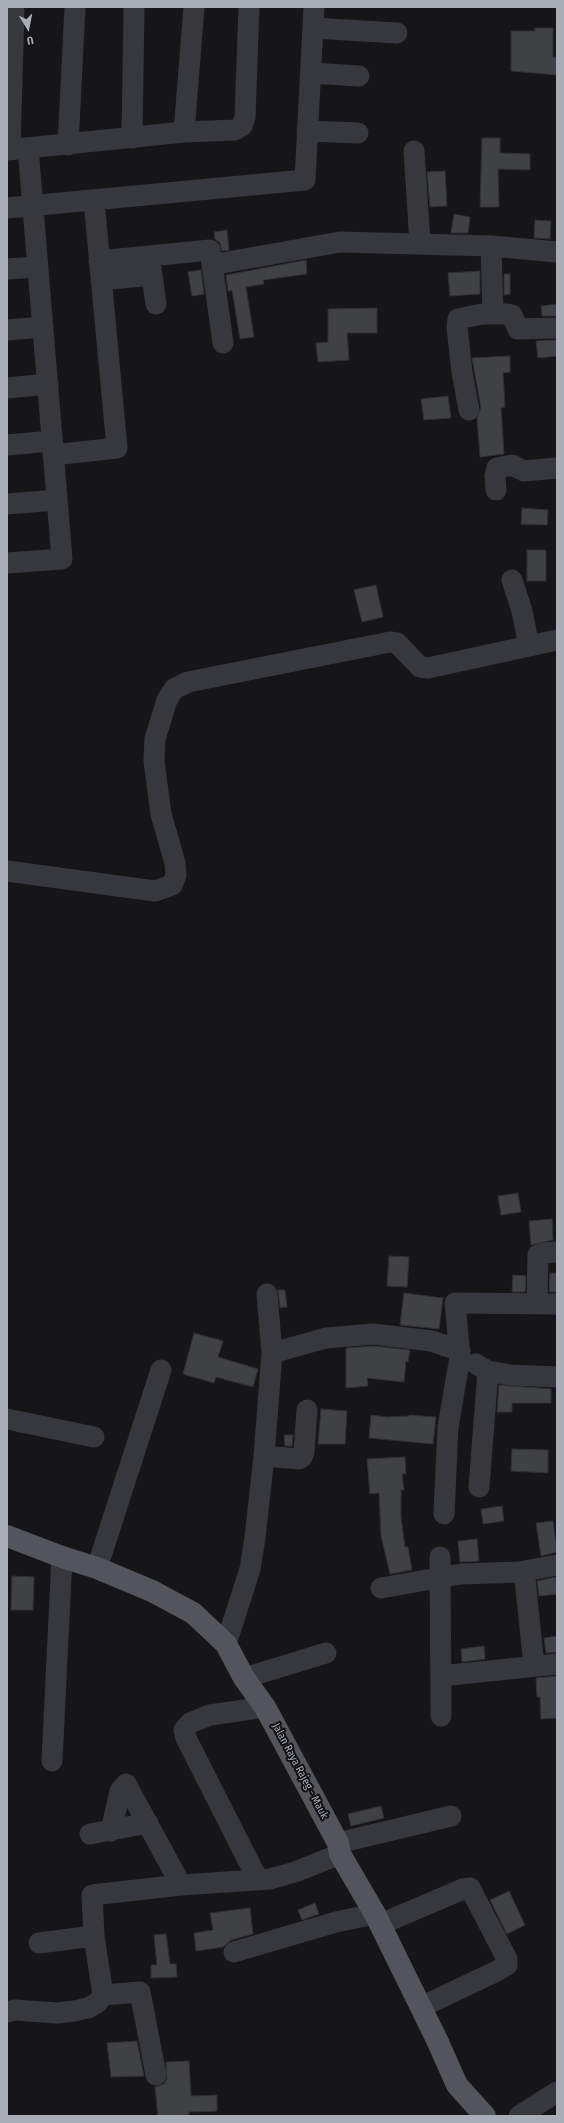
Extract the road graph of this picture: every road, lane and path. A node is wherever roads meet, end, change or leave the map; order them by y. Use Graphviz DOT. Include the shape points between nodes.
graph roads {
  1 [pos="75,7"];
  2 [pos="134,7"];
  3 [pos="194,7"];
  4 [pos="249,7"];
  5 [pos="314,7"];
  6 [pos="14,9"];
  7 [pos="313,28"];
  8 [pos="397,33"];
  9 [pos="311,74"];
  10 [pos="358,76"];
  11 [pos="308,131"];
  12 [pos="184,132"];
  13 [pos="358,133"];
  14 [pos="132,138"];
  15 [pos="68,145"];
  16 [pos="15,149"];
  17 [pos="414,151"];
  18 [pos="94,201"];
  19 [pos="33,206"];
  20 [pos="7,208"];
  21 [pos="420,244"];
  22 [pos="491,246"];
  23 [pos="557,252"];
  24 [pos="222,262"];
  25 [pos="151,266"];
  26 [pos="38,267"];
  27 [pos="7,269"];
  28 [pos="100,270"];
  29 [pos="156,304"];
  30 [pos="494,314"];
  31 [pos="43,327"];
  32 [pos="557,328"];
  33 [pos="7,330"];
  34 [pos="223,343"];
  35 [pos="48,384"];
  36 [pos="7,388"];
  37 [pos="469,410"];
  38 [pos="7,445"];
  39 [pos="53,448"];
  40 [pos="557,468"];
  41 [pos="496,490"];
  42 [pos="57,500"];
  43 [pos="7,504"];
  44 [pos="7,563"];
  45 [pos="512,580"];
  46 [pos="557,640"];
  47 [pos="528,646"];
  48 [pos="7,870"];
  49 [pos="557,1252"];
  50 [pos="267,1294"];
  51 [pos="547,1304"];
  52 [pos="272,1353"];
  53 [pos="460,1354"];
  54 [pos="161,1370"];
  55 [pos="488,1371"];
  56 [pos="557,1377"];
  57 [pos="307,1410"];
  58 [pos="7,1419"];
  59 [pos="94,1437"];
  60 [pos="264,1456"];
  61 [pos="479,1487"];
  62 [pos="444,1514"];
  63 [pos="7,1536"];
  64 [pos="62,1557"];
  65 [pos="557,1565"];
  66 [pos="440,1567"];
  67 [pos="97,1568"];
  68 [pos="520,1572"];
  69 [pos="381,1588"];
  70 [pos="226,1644"];
  71 [pos="326,1653"];
  72 [pos="557,1664"];
  73 [pos="534,1666"];
  74 [pos="441,1676"];
  75 [pos="244,1678"];
  76 [pos="265,1708"];
  77 [pos="441,1716"];
  78 [pos="52,1761"];
  79 [pos="452,1816"];
  80 [pos="148,1824"];
  81 [pos="111,1831"];
  82 [pos="90,1834"];
  83 [pos="339,1848"];
  84 [pos="258,1880"];
  85 [pos="181,1885"];
  86 [pos="378,1919"];
  87 [pos="94,1936"];
  88 [pos="39,1943"];
  89 [pos="234,1952"];
  90 [pos="102,1995"];
  91 [pos="422,2007"];
  92 [pos="7,2012"];
  93 [pos="156,2075"];
  94 [pos="550,2103"];
  95 [pos="485,2116"];
  96 [pos="519,2116"];
  1 -- 15 [label="street"];
  2 -- 14 [label="street"];
  3 -- 12 [label="street"];
  4 -- 12 [label="street" via="242,126 235,130"];
  5 -- 7 [label="street"];
  6 -- 16 [label="street"];
  7 -- 8 [label="street"];
  7 -- 9 [label="street"];
  9 -- 10 [label="street"];
  9 -- 11 [label="street"];
  11 -- 13 [label="street"];
  11 -- 18 [label="street" via="305,180"];
  12 -- 14 [label="street"];
  14 -- 15 [label="street"];
  15 -- 16 [label="street"];
  16 -- 19 [label="street"];
  17 -- 21 [label="street"];
  18 -- 19 [label="street"];
  18 -- 28 [label="street"];
  19 -- 20 [label="street"];
  19 -- 26 [label="street"];
  21 -- 22 [label="street"];
  21 -- 24 [label="street" via="340,242"];
  22 -- 23 [label="street"];
  22 -- 30 [label="street"];
  25 -- 28 [label="street"];
  25 -- 29 [label="street"];
  25 -- 34 [label="street" via="210,250"];
  26 -- 27 [label="street"];
  26 -- 31 [label="street"];
  28 -- 39 [label="street" via="117,448"];
  30 -- 32 [label="street" via="512,315 518,329"];
  30 -- 37 [label="street" via="458,319 462,372"];
  31 -- 33 [label="street"];
  31 -- 35 [label="street"];
  35 -- 36 [label="street"];
  35 -- 39 [label="street"];
  38 -- 39 [label="street"];
  39 -- 42 [label="street"];
  40 -- 41 [label="street" via="524,471 512,465 497,468 494,476"];
  42 -- 43 [label="street"];
  42 -- 44 [label="street" via="62,559"];
  45 -- 47 [label="street" via="522,611"];
  46 -- 47 [label="street"];
  47 -- 48 [label="street" via="438,668 428,668 420,667 397,643 390,642 188,682 174,689 167,700 155,739 154,760 161,814 175,863 176,875 172,885 155,891"];
  49 -- 51 [label="street" via="538,1255"];
  50 -- 52 [label="street"];
  51 -- 53 [label="street" via="456,1303"];
  52 -- 53 [label="street" via="326,1338 373,1334 432,1341"];
  52 -- 60 [label="street"];
  53 -- 55 [label="street"];
  53 -- 62 [label="street" via="448,1427"];
  54 -- 67 [label="street"];
  55 -- 56 [label="street" via="510,1375"];
  55 -- 61 [label="street"];
  57 -- 60 [label="street" via="302,1457 298,1459"];
  58 -- 59 [label="street"];
  60 -- 70 [label="street" via="250,1569"];
  63 -- 64 [label="main road, Jalan Raya Rajeg - Mauk"];
  64 -- 67 [label="main road, Jalan Raya Rajeg - Mauk"];
  64 -- 78 [label="street"];
  65 -- 68 [label="street"];
  66 -- 68 [label="street" via="462,1574"];
  66 -- 69 [label="street"];
  66 -- 74 [label="street"];
  67 -- 70 [label="main road, Jalan Raya Rajeg - Mauk" via="152,1591 193,1613"];
  68 -- 73 [label="street" via="525,1579"];
  70 -- 75 [label="main road, Jalan Raya Rajeg - Mauk"];
  71 -- 75 [label="street"];
  72 -- 73 [label="street"];
  73 -- 74 [label="street"];
  74 -- 77 [label="street"];
  75 -- 76 [label="main road, Jalan Raya Rajeg - Mauk"];
  76 -- 83 [label="main road, Jalan Raya Rajeg - Mauk"];
  76 -- 84 [label="street" via="210,1715 199,1718 184,1730"];
  79 -- 83 [label="street"];
  80 -- 81 [label="street"];
  80 -- 81 [label="street" via="128,1785 124,1785 120,1791"];
  80 -- 85 [label="street"];
  81 -- 82 [label="street"];
  83 -- 84 [label="street" via="295,1872"];
  83 -- 86 [label="main road, Jalan Raya Rajeg - Mauk"];
  84 -- 85 [label="street"];
  85 -- 87 [label="street" via="92,1894"];
  86 -- 89 [label="street" via="336,1922"];
  86 -- 91 [label="main road, Jalan Raya Rajeg - Mauk"];
  86 -- 91 [label="street" via="470,1888 497,1938 507,1965"];
  87 -- 88 [label="street"];
  87 -- 90 [label="street"];
  90 -- 92 [label="street" via="97,2003 74,2011"];
  90 -- 93 [label="street" via="140,1992"];
  91 -- 95 [label="main road, Jalan Raya Rajeg - Mauk" via="457,2085"];
  94 -- 96 [label="street"];
}
